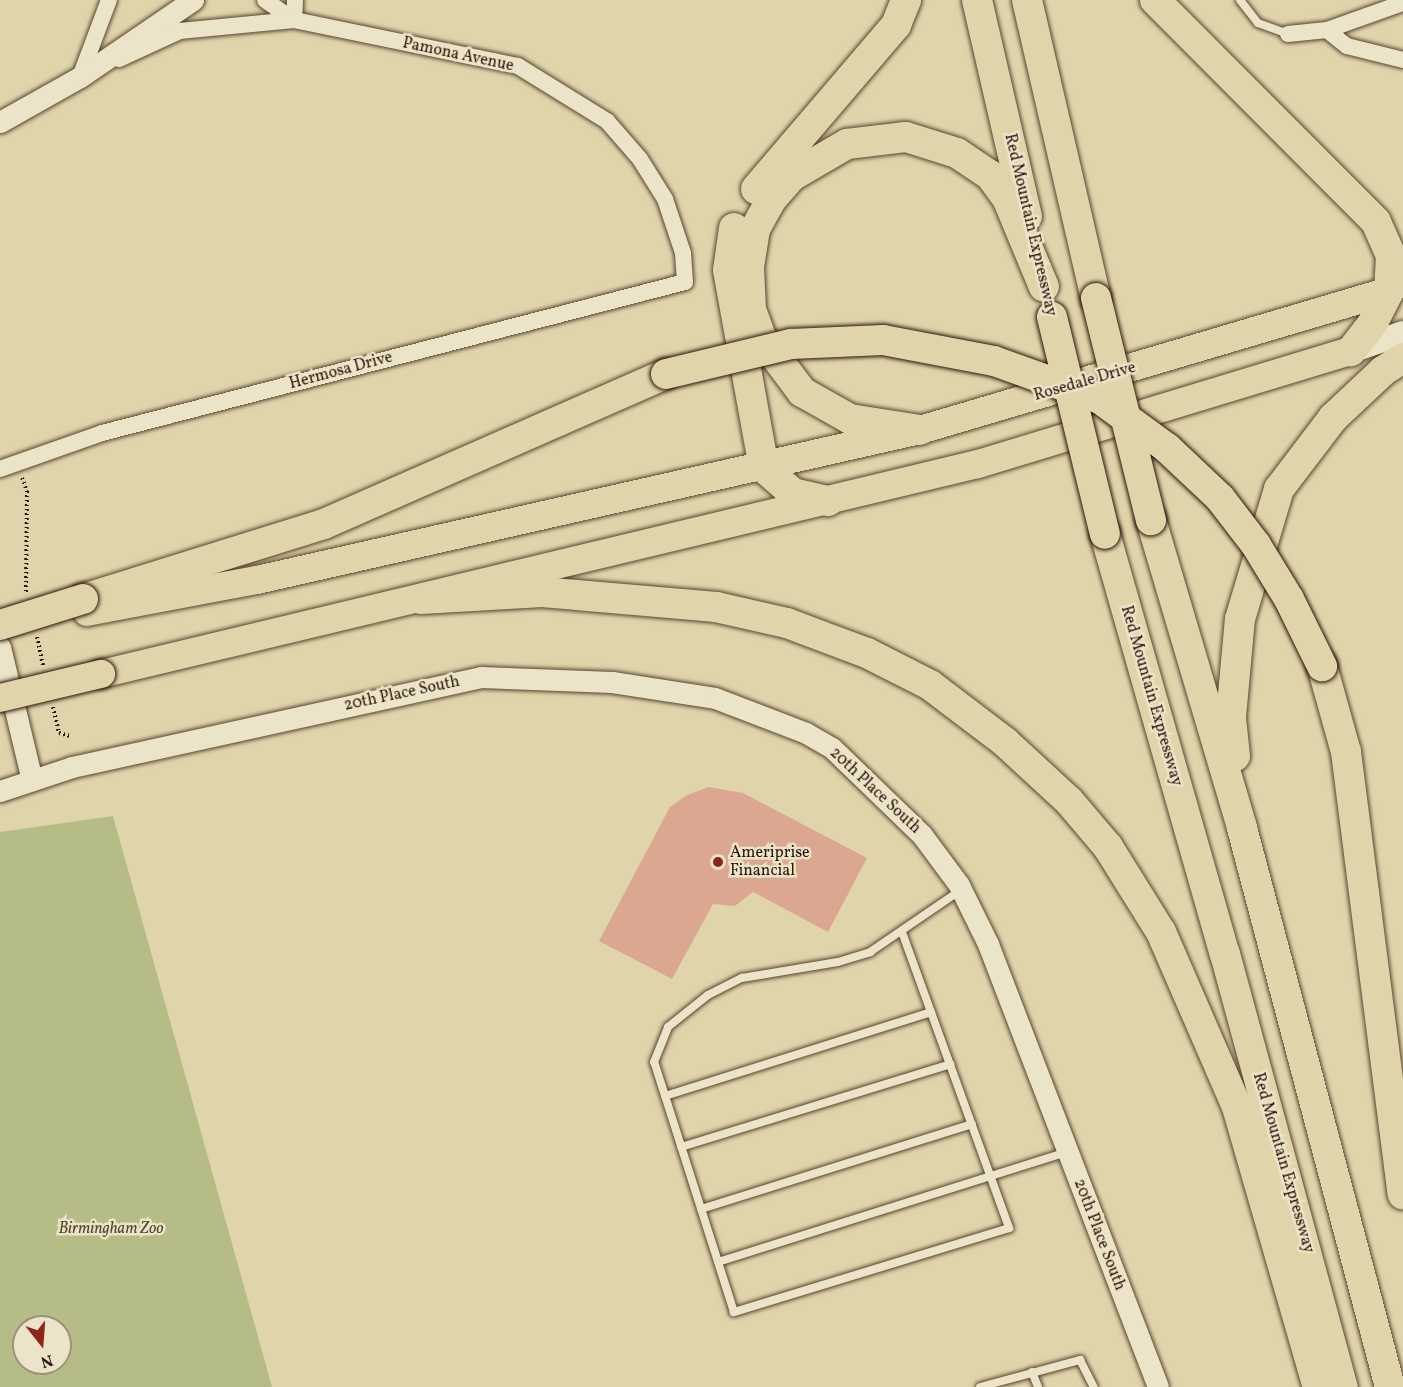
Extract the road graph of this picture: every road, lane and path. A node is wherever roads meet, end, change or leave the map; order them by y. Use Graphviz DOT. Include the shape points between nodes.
graph roads {
  1 [pos="109,0"];
  2 [pos="194,0"];
  3 [pos="265,0"];
  4 [pos="295,0"];
  5 [pos="906,0"];
  6 [pos="977,0"];
  7 [pos="1027,0"];
  8 [pos="1155,0"];
  9 [pos="1240,0"];
  10 [pos="1403,3"];
  11 [pos="294,20"];
  12 [pos="1327,30"];
  13 [pos="1288,34"];
  14 [pos="1403,60"];
  15 [pos="80,77"];
  16 [pos="0,122"];
  17 [pos="1376,222"];
  18 [pos="1403,234"];
  19 [pos="685,282"];
  20 [pos="1044,287"];
  21 [pos="1396,289"];
  22 [pos="1403,333"];
  23 [pos="1351,351"];
  24 [pos="1403,358"];
  25 [pos="920,430"];
  26 [pos="8,466"];
  27 [pos="764,468"];
  28 [pos="828,501"];
  29 [pos="24,580"];
  30 [pos="421,599"];
  31 [pos="85,606"];
  32 [pos="0,625"];
  33 [pos="0,630"];
  34 [pos="0,647"];
  35 [pos="0,698"];
  36 [pos="32,780"];
  37 [pos="0,791"];
  38 [pos="1242,828"];
  39 [pos="962,890"];
  40 [pos="902,932"];
  41 [pos="931,1012"];
  42 [pos="950,1064"];
  43 [pos="665,1096"];
  44 [pos="972,1124"];
  45 [pos="681,1147"];
  46 [pos="1067,1152"];
  47 [pos="991,1176"];
  48 [pos="1403,1194"];
  49 [pos="701,1209"];
  50 [pos="718,1262"];
  51 [pos="1032,1372"];
  52 [pos="980,1387"];
  53 [pos="1038,1387"];
  54 [pos="1094,1387"];
  55 [pos="1158,1387"];
  56 [pos="1318,1387"];
  57 [pos="1343,1387"];
  58 [pos="1390,1387"];
  1 -- 15 [label="street"];
  2 -- 15 [label="street"];
  3 -- 11 [label="street, Pamona Avenue"];
  4 -- 11 [label="street"];
  5 -- 27 [label="highway" via="896,25 749,197 734,229 728,270"];
  6 -- 20 [label="highway, Red Mountain Expressway"];
  7 -- 38 [label="highway, bridge" via="1151,520"];
  8 -- 17 [label="highway"];
  9 -- 13 [label="lane" via="1258,23"];
  10 -- 12 [label="street"];
  11 -- 15 [label="street, Pamona Avenue" via="180,31"];
  11 -- 19 [label="street, Pamona Avenue" via="518,66 599,115 640,159 665,199 683,253"];
  12 -- 13 [label="street"];
  12 -- 14 [label="street" via="1347,46"];
  15 -- 16 [label="street"];
  17 -- 18 [label="highway"];
  17 -- 21 [label="highway" via="1391,255"];
  19 -- 26 [label="street, Hermosa Drive" via="102,433"];
  20 -- 25 [label="highway" via="1007,198 990,175 957,153 906,137 847,144 792,176 771,200 755,229 749,267 751,310 761,337 802,392 850,419"];
  20 -- 57 [label="highway, Red Mountain Expressway, bridge" via="1105,534 1226,954"];
  21 -- 23 [label="highway"];
  21 -- 25 [label="highway, Rosedale Drive"];
  22 -- 23 [label="main road"];
  23 -- 28 [label="highway" via="978,464"];
  24 -- 38 [label="highway" via="1383,371 1333,418 1279,489 1240,620 1231,717"];
  25 -- 27 [label="highway, Rosedale Drive"];
  26 -- 29 [label="path" via="27,491"];
  27 -- 28 [label="highway" via="793,493"];
  27 -- 31 [label="highway, Rosedale Drive" via="256,580"];
  28 -- 30 [label="highway"];
  30 -- 35 [label="highway, bridge"];
  30 -- 56 [label="highway" via="542,592 716,607 787,623 867,653 930,685 1005,742 1069,801 1108,847 1161,932 1237,1107"];
  31 -- 32 [label="highway, bridge"];
  31 -- 33 [label="highway, Rosedale Drive"];
  31 -- 48 [label="highway, bridge" via="324,524 666,374 791,344 883,340 994,361 1100,399 1167,448 1220,498 1256,545 1289,599 1322,666 1346,752"];
  34 -- 36 [label="street"];
  36 -- 37 [label="street, 20th Place South"];
  36 -- 39 [label="street, 20th Place South" via="72,767 481,677 612,682 715,698 806,733 832,748 922,835"];
  38 -- 58 [label="highway"];
  39 -- 40 [label="lane"];
  39 -- 46 [label="street, 20th Place South" via="988,944"];
  40 -- 41 [label="lane"];
  40 -- 43 [label="lane" via="870,951 838,962 742,978 708,995 668,1027 654,1062"];
  41 -- 42 [label="lane"];
  41 -- 43 [label="lane"];
  42 -- 44 [label="lane"];
  42 -- 45 [label="lane"];
  43 -- 45 [label="lane"];
  44 -- 47 [label="lane"];
  44 -- 49 [label="lane"];
  45 -- 49 [label="lane"];
  46 -- 47 [label="lane"];
  46 -- 55 [label="street, 20th Place South"];
  47 -- 50 [label="lane"];
  47 -- 50 [label="lane" via="1009,1228 734,1312"];
  49 -- 50 [label="lane"];
  51 -- 52 [label="lane"];
  51 -- 53 [label="lane"];
  51 -- 54 [label="lane" via="1080,1360"];
}
